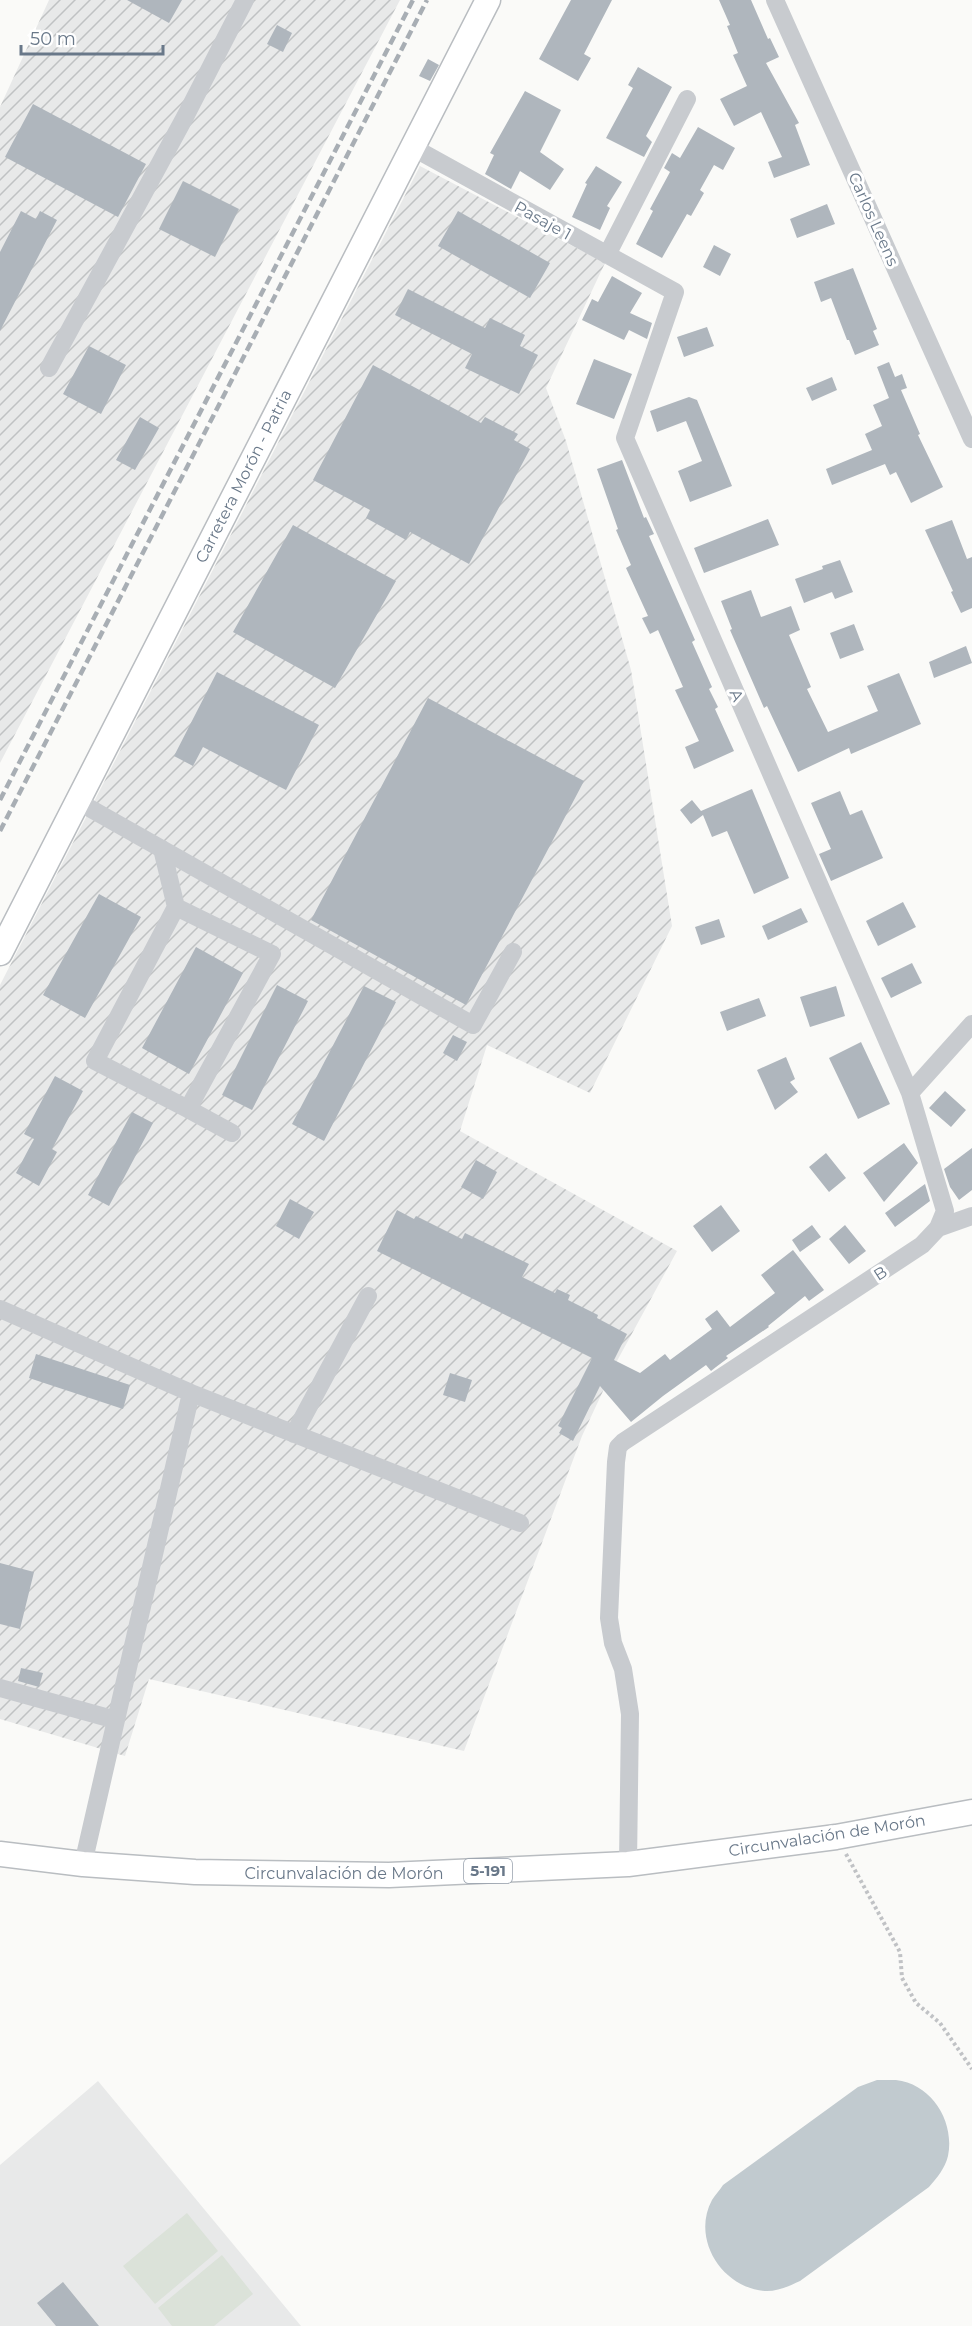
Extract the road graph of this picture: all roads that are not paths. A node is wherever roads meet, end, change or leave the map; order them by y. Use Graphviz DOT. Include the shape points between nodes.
graph roads {
  1 [pos="245,0"];
  2 [pos="488,0"];
  3 [pos="775,0"];
  4 [pos="687,99"];
  5 [pos="412,147"];
  6 [pos="607,255"];
  7 [pos="675,292"];
  8 [pos="49,368"];
  9 [pos="972,439"];
  10 [pos="77,801"];
  11 [pos="162,849"];
  12 [pos="176,907"];
  13 [pos="513,952"];
  14 [pos="0,953"];
  15 [pos="972,1024"];
  16 [pos="910,1093"];
  17 [pos="188,1109"];
  18 [pos="232,1133"];
  19 [pos="972,1216"];
  20 [pos="938,1228"];
  21 [pos="368,1296"];
  22 [pos="0,1309"];
  23 [pos="191,1393"];
  24 [pos="294,1434"];
  25 [pos="520,1523"];
  26 [pos="0,1688"];
  27 [pos="116,1720"];
  28 [pos="972,1812"];
  29 [pos="0,1854"];
  30 [pos="83,1864"];
  31 [pos="628,1864"];
  1 -- 8 [label="street"];
  2 -- 5 [label="main road, Carretera Morón - Patria"];
  3 -- 9 [label="street, Carlos Leens"];
  4 -- 6 [label="street"];
  5 -- 6 [label="street, Pasaje 1"];
  5 -- 10 [label="main road, Carretera Morón - Patria"];
  6 -- 7 [label="street, Pasaje 1"];
  7 -- 16 [label="street, A" via="625,438"];
  10 -- 11 [label="street"];
  10 -- 14 [label="main road, Carretera Morón - Patria"];
  11 -- 12 [label="street"];
  11 -- 13 [label="street" via="473,1025"];
  12 -- 17 [label="street" via="94,1061"];
  12 -- 17 [label="street" via="272,954"];
  15 -- 16 [label="street"];
  16 -- 20 [label="street" via="945,1211"];
  17 -- 18 [label="street"];
  19 -- 20 [label="street"];
  20 -- 31 [label="street, B" via="922,1245 618,1448 609,1618 630,1714"];
  21 -- 24 [label="street"];
  22 -- 23 [label="street"];
  23 -- 24 [label="street"];
  23 -- 27 [label="street"];
  24 -- 25 [label="street"];
  26 -- 27 [label="street"];
  27 -- 30 [label="street"];
  28 -- 31 [label="main road, Circunvalación de Morón / 5-191" via="836,1837"];
  29 -- 30 [label="main road, Circunvalación de Morón / 5-191"];
  30 -- 31 [label="main road, Circunvalación de Morón / 5-191" via="195,1872 390,1875"];
}
